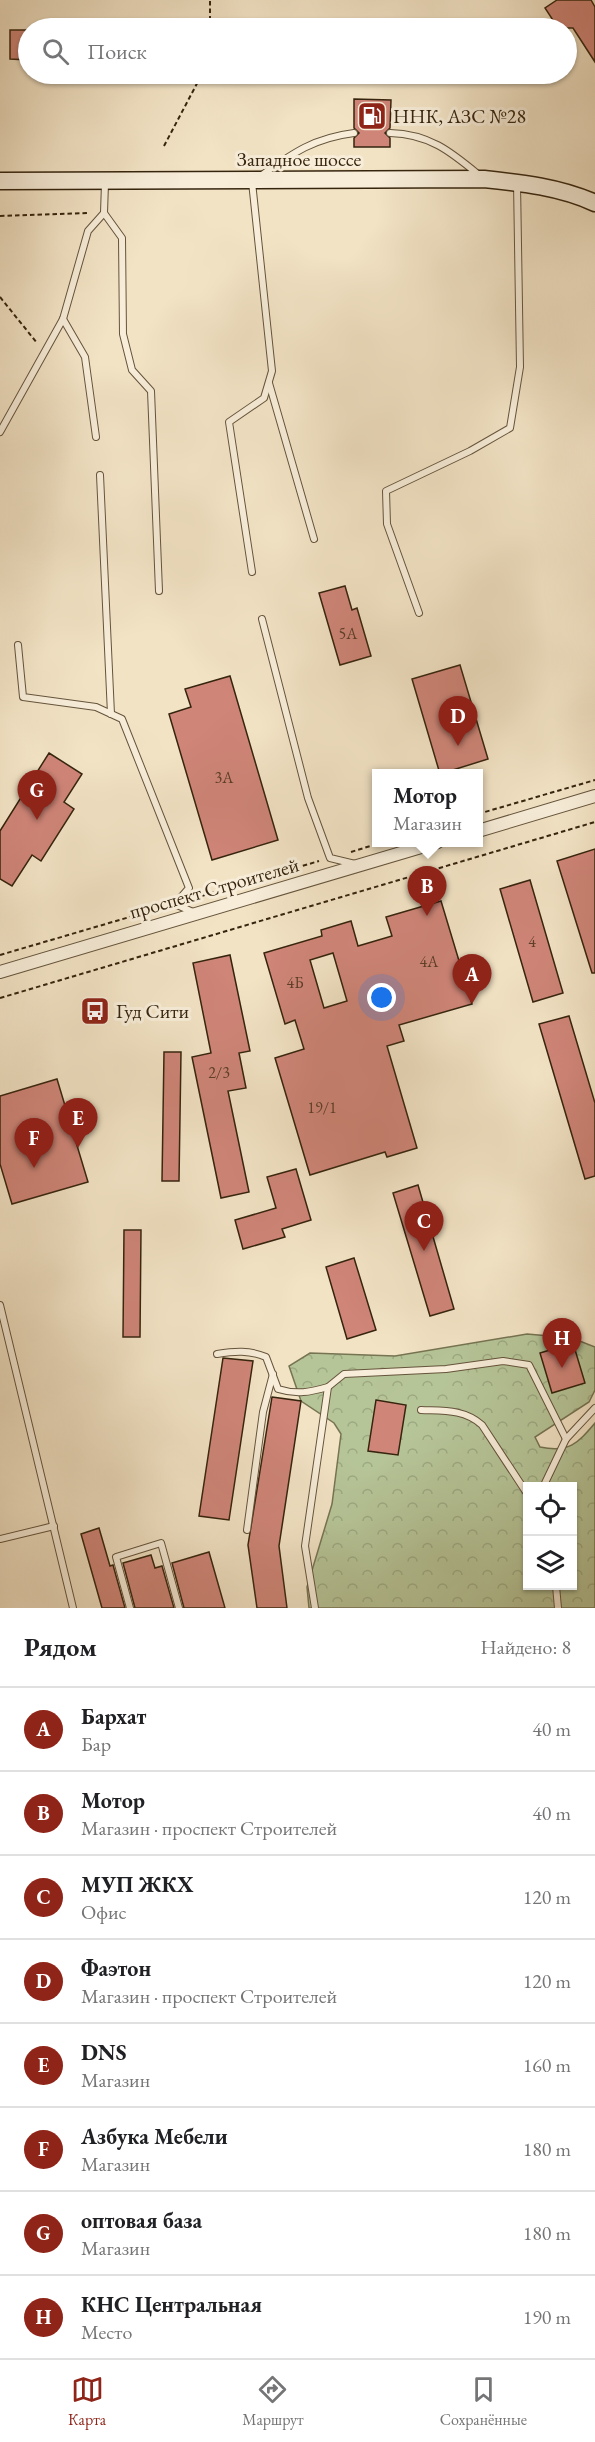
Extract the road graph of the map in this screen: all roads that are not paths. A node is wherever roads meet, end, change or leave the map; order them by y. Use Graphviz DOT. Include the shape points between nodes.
graph roads {
  1 [pos="354,133"];
  2 [pos="390,133"];
  3 [pos="484,179"];
  4 [pos="251,180"];
  5 [pos="0,181"];
  6 [pos="105,181"];
  7 [pos="517,183"];
  8 [pos="595,203"];
  9 [pos="104,213"];
  10 [pos="63,318"];
  11 [pos="268,382"];
  12 [pos="0,432"];
  13 [pos="96,437"];
  14 [pos="100,475"];
  15 [pos="314,539"];
  16 [pos="252,572"];
  17 [pos="159,591"];
  18 [pos="419,614"];
  19 [pos="262,619"];
  20 [pos="18,645"];
  21 [pos="111,714"];
  22 [pos="595,796"];
  23 [pos="483,830"];
  24 [pos="424,847"];
  25 [pos="361,865"];
  26 [pos="197,914"];
  27 [pos="0,972"];
  28 [pos="0,1305"];
  29 [pos="8,1344"];
  30 [pos="0,1346"];
  31 [pos="217,1354"];
  32 [pos="273,1374"];
  33 [pos="328,1387"];
  34 [pos="595,1408"];
  35 [pos="421,1410"];
  36 [pos="566,1439"];
  37 [pos="545,1482"];
  38 [pos="523,1487"];
  39 [pos="54,1526"];
  40 [pos="247,1530"];
  41 [pos="0,1539"];
  42 [pos="556,1590"];
  43 [pos="73,1608"];
  44 [pos="130,1608"];
  45 [pos="179,1608"];
  46 [pos="315,1608"];
  47 [pos="558,1608"];
  1 -- 4 [label="lane" via="308,145"];
  2 -- 3 [label="lane" via="412,134 447,148"];
  3 -- 4 [label="main road, Западное шоссе"];
  3 -- 7 [label="main road, Западное шоссе"];
  4 -- 6 [label="main road, Западное шоссе"];
  4 -- 11 [label="lane" via="272,371"];
  5 -- 6 [label="main road, Западное шоссе"];
  6 -- 9 [label="lane"];
  7 -- 8 [label="main road, Западное шоссе" via="572,192"];
  7 -- 18 [label="lane" via="520,367 510,428 386,491 387,524"];
  9 -- 10 [label="lane" via="88,231"];
  9 -- 17 [label="lane" via="122,238 123,334 132,370 151,391"];
  10 -- 12 [label="lane"];
  10 -- 13 [label="lane" via="85,357"];
  11 -- 15 [label="lane"];
  11 -- 16 [label="lane" via="264,398 229,422"];
  14 -- 21 [label="lane"];
  19 -- 25 [label="lane" via="308,798 330,858"];
  20 -- 21 [label="lane" via="23,697 96,707"];
  21 -- 26 [label="lane" via="122,719 189,888 175,904"];
  22 -- 23 [label="street"];
  24 -- 25 [label="street, проспект Строителей"];
  25 -- 26 [label="street, проспект Строителей"];
  26 -- 27 [label="street, проспект Строителей"];
  28 -- 29 [label="lane"];
  29 -- 30 [label="lane"];
  29 -- 39 [label="lane"];
  31 -- 32 [label="lane" via="255,1353 266,1357"];
  32 -- 33 [label="lane" via="279,1389 291,1393"];
  32 -- 40 [label="lane" via="263,1412"];
  33 -- 36 [label="lane" via="344,1374 503,1362 529,1365"];
  33 -- 46 [label="lane" via="305,1546"];
  34 -- 36 [label="lane"];
  35 -- 38 [label="lane" via="474,1417"];
  36 -- 37 [label="lane"];
  39 -- 41 [label="lane"];
  39 -- 43 [label="lane"];
  42 -- 47 [label="lane"];
  44 -- 45 [label="lane" via="116,1557 161,1543"];
}
